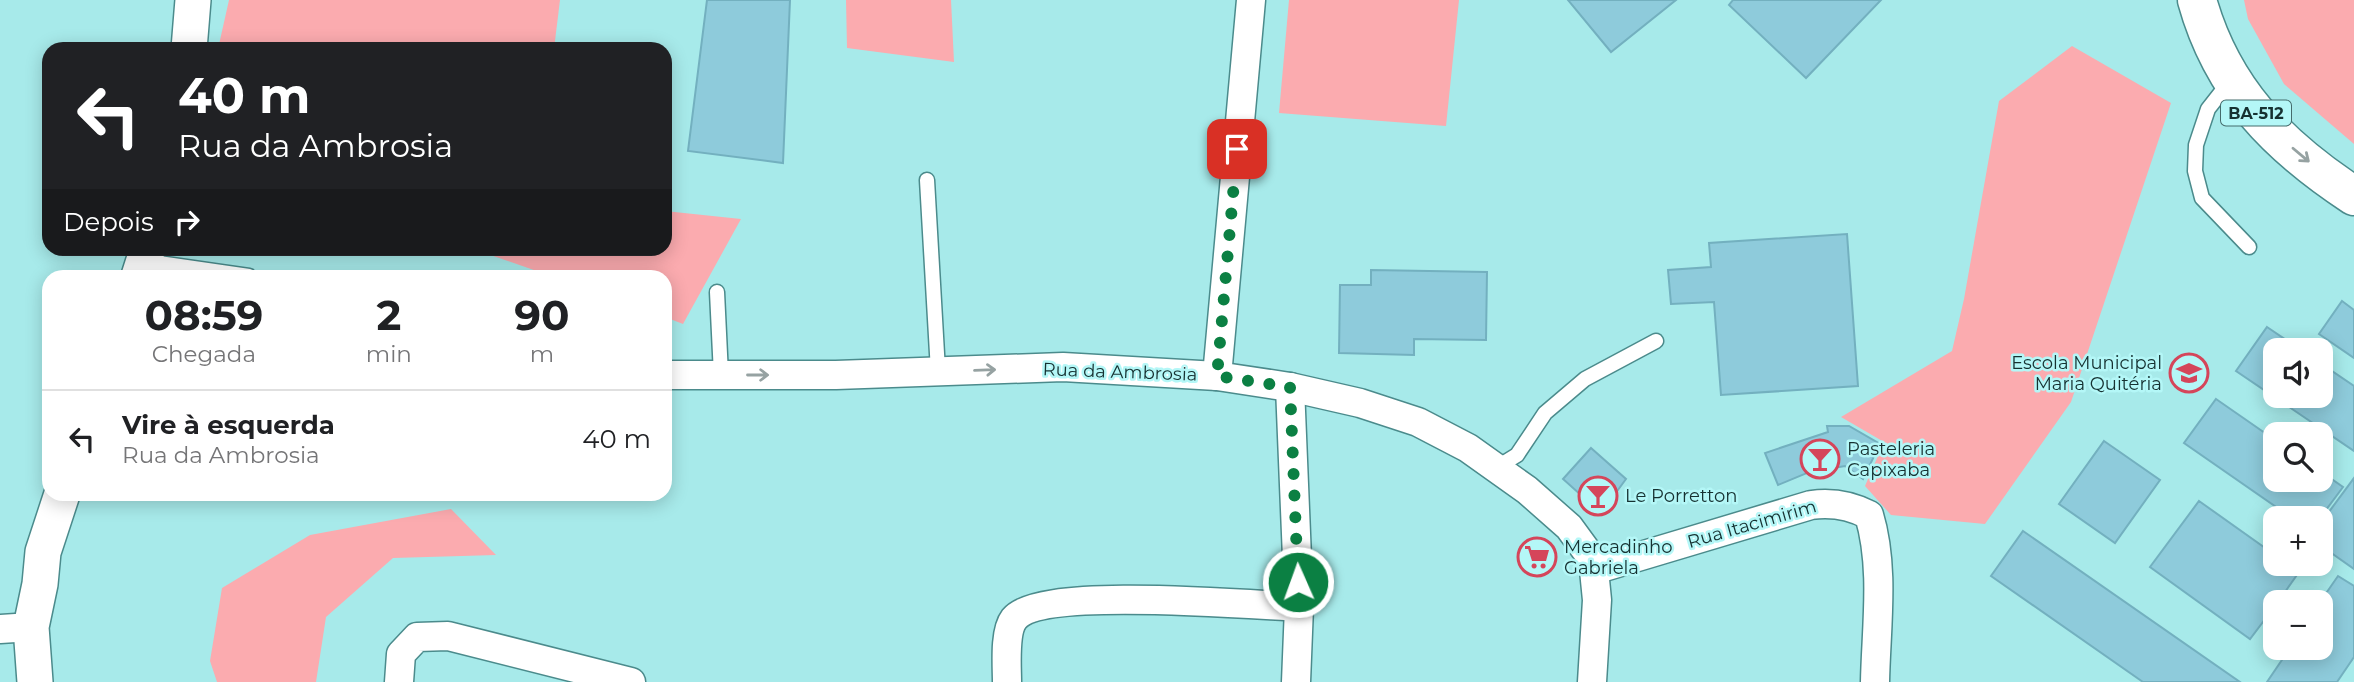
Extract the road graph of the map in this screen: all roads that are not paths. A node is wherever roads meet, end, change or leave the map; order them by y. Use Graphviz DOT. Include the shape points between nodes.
graph roads {
  1 [pos="193,0"];
  2 [pos="1251,0"];
  3 [pos="2197,0"];
  4 [pos="190,42"];
  5 [pos="2231,79"];
  6 [pos="928,180"];
  7 [pos="2354,196"];
  8 [pos="2249,247"];
  9 [pos="143,262"];
  10 [pos="204,270"];
  11 [pos="717,292"];
  12 [pos="1656,341"];
  13 [pos="938,372"];
  14 [pos="721,374"];
  15 [pos="672,375"];
  16 [pos="1217,376"];
  17 [pos="1290,387"];
  18 [pos="1496,468"];
  19 [pos="60,501"];
  20 [pos="1594,570"];
  21 [pos="1299,607"];
  22 [pos="15,628"];
  23 [pos="35,682"];
  24 [pos="399,682"];
  25 [pos="631,682"];
  26 [pos="1007,682"];
  27 [pos="1296,682"];
  28 [pos="1592,682"];
  29 [pos="1875,682"];
  1 -- 4 [label="street"];
  2 -- 16 [label="street"];
  3 -- 5 [label="main road, BA-512" via="2206,33"];
  5 -- 7 [label="main road, BA-512, one-way" via="2265,126"];
  5 -- 8 [label="lane" via="2208,109 2196,145 2195,171 2202,198"];
  6 -- 13 [label="lane"];
  9 -- 10 [label="lane"];
  11 -- 14 [label="lane"];
  12 -- 18 [label="lane" via="1585,379 1545,414 1517,455"];
  14 -- 13 [label="street, Rua da Ambrosia, one-way"];
  13 -- 16 [label="street, Rua da Ambrosia, one-way" via="1063,367"];
  14 -- 15 [label="street, Rua da Ambrosia"];
  16 -- 17 [label="street, Rua da Ambrosia"];
  17 -- 18 [label="street, Rua da Ambrosia" via="1418,422"];
  17 -- 21 [label="street"];
  18 -- 20 [label="street, Rua da Ambrosia" via="1569,527"];
  19 -- 22 [label="street" via="43,552 40,584"];
  20 -- 28 [label="street" via="1597,600"];
  20 -- 29 [label="street, Rua Itacimirim" via="1811,505 1855,508 1869,515 1875,538"];
  21 -- 26 [label="street" via="1105,599 1028,610 1014,619 1008,638"];
  21 -- 27 [label="street"];
  22 -- 23 [label="street"];
  24 -- 25 [label="street" via="401,654 417,638 448,636"];
}
